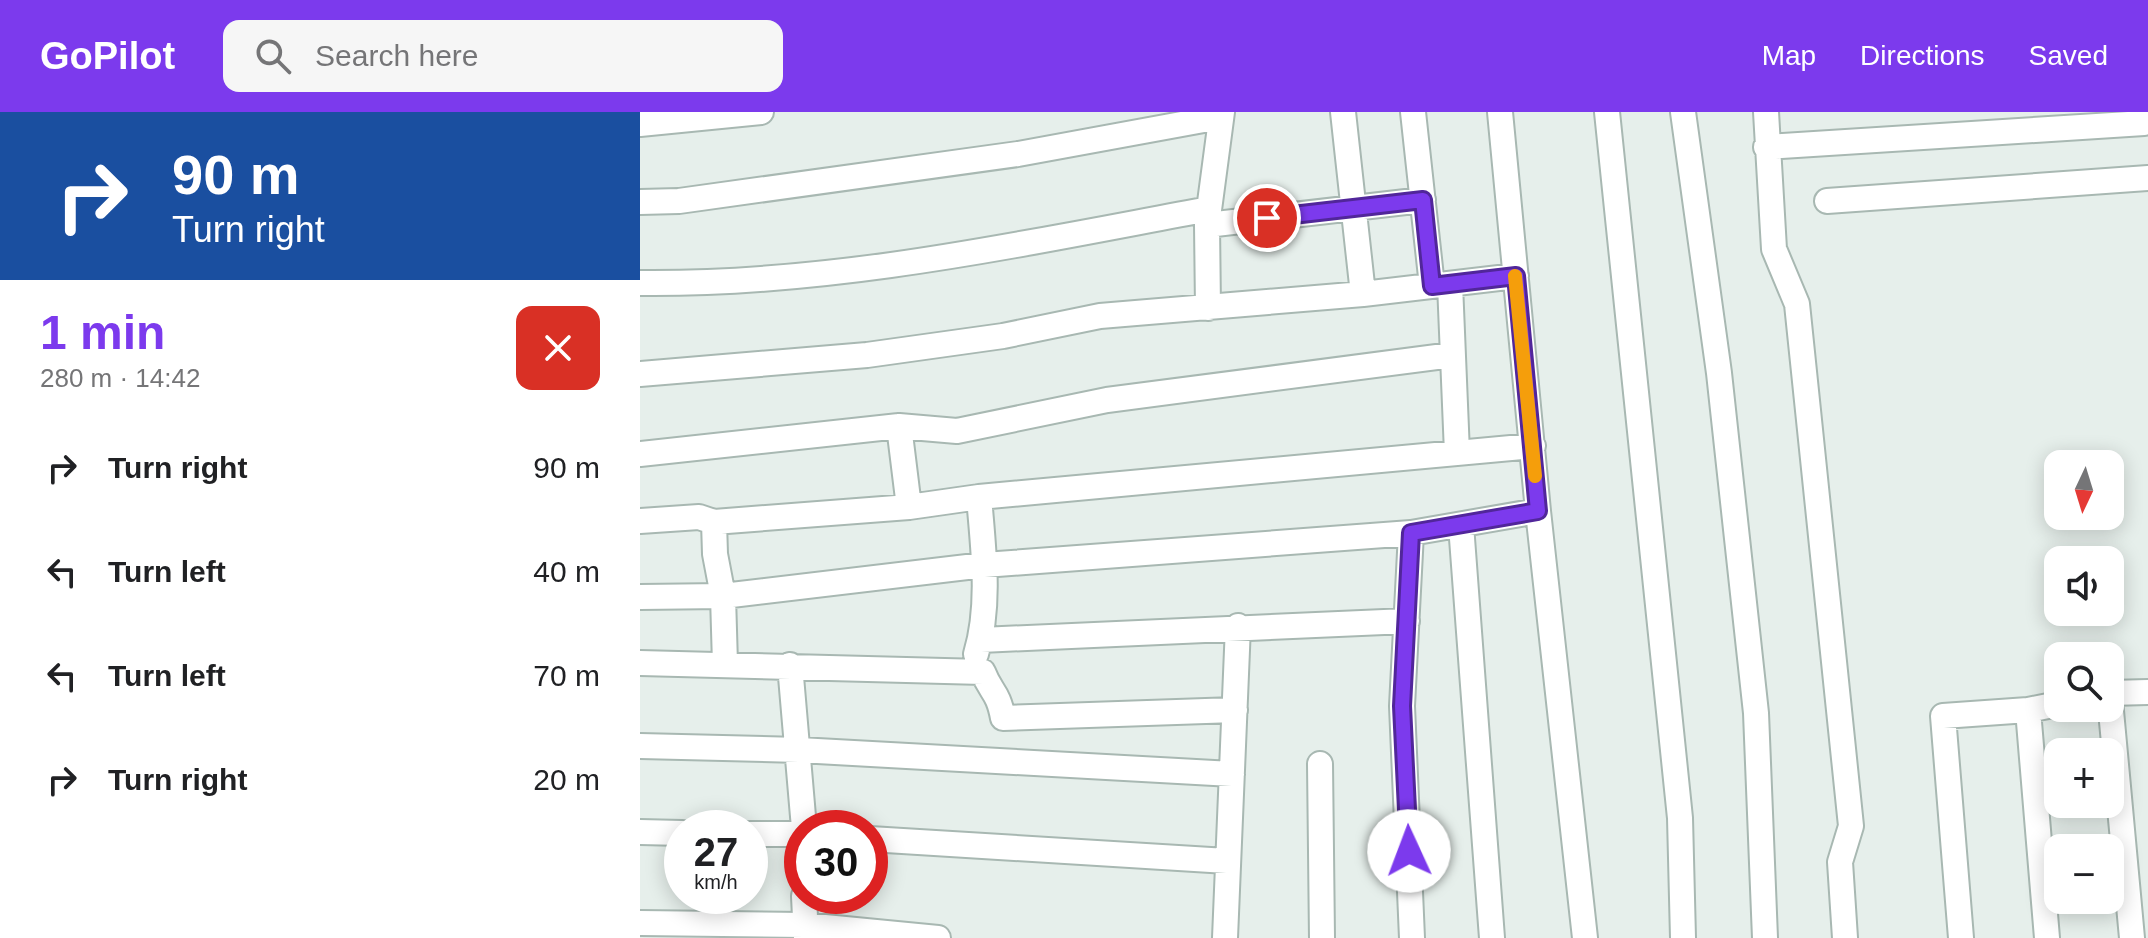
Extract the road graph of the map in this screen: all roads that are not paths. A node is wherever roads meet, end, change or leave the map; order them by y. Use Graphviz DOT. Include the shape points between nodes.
graph roads {
  1 [pos="761,112"];
  2 [pos="1343,112"];
  3 [pos="1413,112"];
  4 [pos="1500,112"];
  5 [pos="1607,112"];
  6 [pos="1683,112"];
  7 [pos="1766,112"];
  8 [pos="1221,114"];
  9 [pos="640,124"];
  10 [pos="2144,125"];
  11 [pos="1766,147"];
  12 [pos="2148,178"];
  13 [pos="1423,200"];
  14 [pos="1827,201"];
  15 [pos="640,202"];
  16 [pos="1355,207"];
  17 [pos="1208,217"];
  18 [pos="1516,276"];
  19 [pos="640,283"];
  20 [pos="1441,285"];
  21 [pos="1363,294"];
  22 [pos="1208,308"];
  23 [pos="1452,355"];
  24 [pos="640,374"];
  25 [pos="899,426"];
  26 [pos="1533,446"];
  27 [pos="1457,453"];
  28 [pos="640,454"];
  29 [pos="979,497"];
  30 [pos="909,507"];
  31 [pos="1538,511"];
  32 [pos="640,521"];
  33 [pos="714,522"];
  34 [pos="1461,525"];
  35 [pos="1411,533"];
  36 [pos="984,565"];
  37 [pos="723,596"];
  38 [pos="640,597"];
  39 [pos="1407,621"];
  40 [pos="1238,626"];
  41 [pos="981,640"];
  42 [pos="640,663"];
  43 [pos="725,664"];
  44 [pos="790,665"];
  45 [pos="971,671"];
  46 [pos="2148,692"];
  47 [pos="2124,693"];
  48 [pos="2044,707"];
  49 [pos="1235,710"];
  50 [pos="2028,710"];
  51 [pos="2112,722"];
  52 [pos="640,746"];
  53 [pos="799,750"];
  54 [pos="1320,764"];
  55 [pos="1232,774"];
  56 [pos="803,810"];
  57 [pos="640,832"];
  58 [pos="664,833"];
  59 [pos="888,840"];
  60 [pos="1227,861"];
  61 [pos="640,923"];
  62 [pos="805,932"];
  63 [pos="938,938"];
  64 [pos="1225,938"];
  65 [pos="1322,938"];
  66 [pos="1412,938"];
  67 [pos="1492,938"];
  68 [pos="1585,938"];
  69 [pos="1683,938"];
  70 [pos="1765,938"];
  71 [pos="1845,938"];
  72 [pos="1961,938"];
  73 [pos="2047,938"];
  74 [pos="2132,938"];
  1 -- 9 [label="street"];
  2 -- 16 [label="street"];
  3 -- 13 [label="street"];
  4 -- 18 [label="street"];
  5 -- 69 [label="street" via="1680,818"];
  6 -- 70 [label="street" via="1719,373 1756,713"];
  7 -- 11 [label="street"];
  8 -- 15 [label="street" via="1018,154"];
  8 -- 17 [label="street"];
  10 -- 11 [label="street"];
  11 -- 71 [label="street" via="1774,249 1797,304 1851,826 1840,862"];
  12 -- 14 [label="street"];
  13 -- 16 [label="street"];
  13 -- 20 [label="street"];
  16 -- 17 [label="street"];
  16 -- 21 [label="street"];
  17 -- 19 [label="street" via="900,266 727,284"];
  17 -- 22 [label="street"];
  18 -- 20 [label="street"];
  18 -- 26 [label="street"];
  20 -- 21 [label="street"];
  20 -- 23 [label="street"];
  21 -- 22 [label="street"];
  22 -- 24 [label="street" via="1100,316 867,355"];
  23 -- 25 [label="street" via="1107,400 957,431"];
  23 -- 27 [label="street"];
  25 -- 28 [label="street"];
  25 -- 30 [label="street"];
  26 -- 27 [label="street"];
  26 -- 31 [label="street"];
  27 -- 29 [label="street"];
  29 -- 30 [label="street"];
  29 -- 36 [label="street"];
  30 -- 33 [label="street"];
  31 -- 34 [label="street"];
  31 -- 68 [label="street"];
  32 -- 33 [label="street" via="699,517"];
  33 -- 37 [label="street"];
  34 -- 35 [label="street"];
  34 -- 67 [label="street"];
  35 -- 36 [label="street"];
  35 -- 39 [label="street"];
  36 -- 37 [label="street"];
  36 -- 41 [label="street"];
  37 -- 38 [label="street"];
  37 -- 43 [label="street"];
  39 -- 40 [label="street"];
  39 -- 66 [label="street" via="1402,706"];
  40 -- 41 [label="street"];
  40 -- 49 [label="street"];
  41 -- 45 [label="street"];
  42 -- 43 [label="street"];
  43 -- 44 [label="street"];
  44 -- 45 [label="street"];
  44 -- 53 [label="street"];
  45 -- 49 [label="street" via="983,672 999,693 1003,718"];
  46 -- 47 [label="street"];
  48 -- 50 [label="street"];
  49 -- 55 [label="street"];
  50 -- 72 [label="street" via="1943,716"];
  50 -- 73 [label="street"];
  51 -- 74 [label="street"];
  52 -- 53 [label="street"];
  53 -- 55 [label="street"];
  53 -- 56 [label="street"];
  54 -- 65 [label="street"];
  55 -- 60 [label="street"];
  57 -- 58 [label="street"];
  59 -- 60 [label="street"];
  60 -- 64 [label="street"];
  61 -- 62 [label="street"];
  62 -- 63 [label="street"];
}
